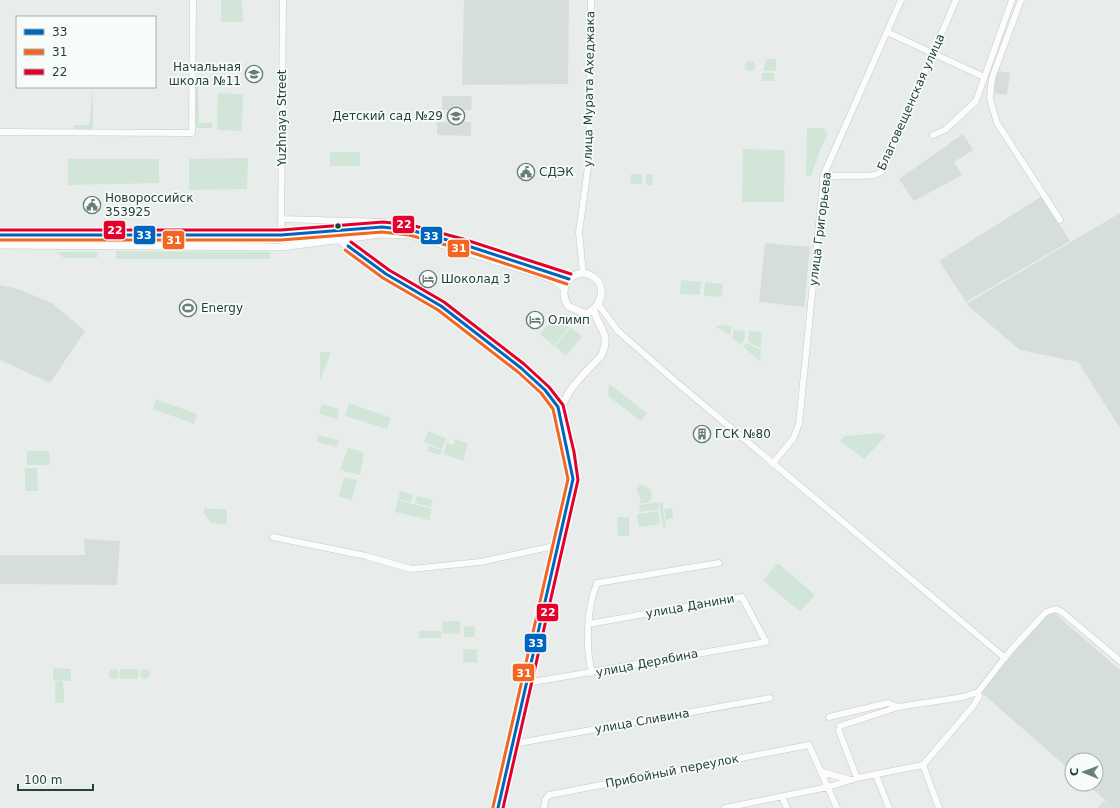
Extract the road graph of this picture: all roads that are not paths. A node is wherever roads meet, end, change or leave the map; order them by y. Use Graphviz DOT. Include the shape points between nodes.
graph roads {
  1 [pos="194,0"];
  2 [pos="283,0"];
  3 [pos="591,0"];
  4 [pos="901,0"];
  5 [pos="956,0"];
  6 [pos="1012,0"];
  7 [pos="1021,0"];
  8 [pos="887,32"];
  9 [pos="933,53"];
  10 [pos="984,77"];
  11 [pos="0,132"];
  12 [pos="933,135"];
  13 [pos="824,179"];
  14 [pos="281,219"];
  15 [pos="1060,220"];
  16 [pos="384,222"];
  17 [pos="0,235"];
  18 [pos="281,235"];
  19 [pos="346,238"];
  20 [pos="337,239"];
  21 [pos="0,245"];
  22 [pos="348,246"];
  23 [pos="281,247"];
  24 [pos="583,273"];
  25 [pos="569,279"];
  26 [pos="564,288"];
  27 [pos="598,304"];
  28 [pos="594,310"];
  29 [pos="586,314"];
  30 [pos="613,325"];
  31 [pos="604,331"];
  32 [pos="552,398"];
  33 [pos="560,399"];
  34 [pos="558,407"];
  35 [pos="569,453"];
  36 [pos="772,464"];
  37 [pos="273,537"];
  38 [pos="559,545"];
  39 [pos="719,564"];
  40 [pos="588,624"];
  41 [pos="766,642"];
  42 [pos="1005,658"];
  43 [pos="1120,660"];
  44 [pos="592,673"];
  45 [pos="527,683"];
  46 [pos="979,691"];
  47 [pos="770,698"];
  48 [pos="898,708"];
  49 [pos="829,718"];
  50 [pos="513,744"];
  51 [pos="923,765"];
  52 [pos="822,772"];
  53 [pos="876,775"];
  54 [pos="855,779"];
  55 [pos="828,787"];
  56 [pos="782,797"];
  57 [pos="498,808"];
  58 [pos="544,808"];
  59 [pos="725,808"];
  60 [pos="787,808"];
  61 [pos="837,808"];
  62 [pos="889,808"];
  63 [pos="939,808"];
  1 -- 11 [label="street" via="192,133"];
  2 -- 14 [label="street, Yuzhnaya Street"];
  3 -- 24 [label="street, улица Мурата Ахеджака" via="589,160 579,232"];
  4 -- 8 [label="street, улица Григорьева"];
  5 -- 9 [label="street, Благовещенская улица"];
  6 -- 10 [label="street"];
  7 -- 15 [label="street" via="992,78 990,99 997,123"];
  8 -- 9 [label="street"];
  8 -- 13 [label="street, улица Григорьева"];
  9 -- 10 [label="street"];
  9 -- 13 [label="street, Благовещенская улица" via="882,171 873,175 831,175"];
  10 -- 12 [label="street" via="972,106 945,130"];
  13 -- 36 [label="street, улица Григорьева" via="799,424 793,439"];
  14 -- 16 [label="street"];
  14 -- 18 [label="street, Yuzhnaya Street"];
  17 -- 18 [label="street"];
  18 -- 23 [label="street"];
  18 -- 25 [label="street" via="382,227 410,230"];
  19 -- 20 [label="street"];
  19 -- 22 [label="street"];
  19 -- 26 [label="street" via="381,234 412,235 544,276"];
  20 -- 22 [label="street"];
  20 -- 23 [label="street"];
  21 -- 23 [label="street"];
  22 -- 32 [label="street" via="386,274 441,306 521,368"];
  24 -- 25 [label="street"];
  24 -- 27 [label="street" via="592,276 598,282 602,296"];
  25 -- 26 [label="street"];
  26 -- 29 [label="street" via="568,306"];
  27 -- 28 [label="street"];
  27 -- 30 [label="street"];
  28 -- 29 [label="street"];
  28 -- 31 [label="street"];
  29 -- 33 [label="street" via="601,331 599,350 596,357"];
  30 -- 31 [label="street"];
  30 -- 36 [label="street"];
  31 -- 35 [label="street" via="601,356 572,389 561,407"];
  32 -- 33 [label="street"];
  32 -- 34 [label="street"];
  33 -- 34 [label="street"];
  34 -- 35 [label="street"];
  35 -- 38 [label="street" via="573,479"];
  36 -- 42 [label="street"];
  37 -- 38 [label="street" via="366,556 411,570 480,562"];
  38 -- 45 [label="street"];
  39 -- 40 [label="street" via="596,583"];
  40 -- 41 [label="street, улица Данини" via="742,597"];
  40 -- 44 [label="street" via="586,638"];
  41 -- 44 [label="street, улица Дерябина"];
  42 -- 43 [label="street" via="1046,612 1056,609"];
  42 -- 46 [label="street"];
  44 -- 45 [label="street, улица Дерябина"];
  45 -- 50 [label="street"];
  46 -- 48 [label="street" via="962,697"];
  46 -- 51 [label="street" via="974,705"];
  47 -- 50 [label="street, улица Сливина"];
  48 -- 49 [label="street" via="888,703"];
  48 -- 54 [label="street" via="840,726 839,731"];
  50 -- 57 [label="street"];
  51 -- 53 [label="street"];
  51 -- 63 [label="street"];
  52 -- 54 [label="street"];
  52 -- 55 [label="street"];
  52 -- 58 [label="street, Прибойный переулок" via="809,745 549,795"];
  53 -- 54 [label="street"];
  53 -- 62 [label="street"];
  54 -- 55 [label="street"];
  55 -- 56 [label="street"];
  55 -- 61 [label="street"];
  56 -- 59 [label="street"];
  56 -- 60 [label="street"];
}
